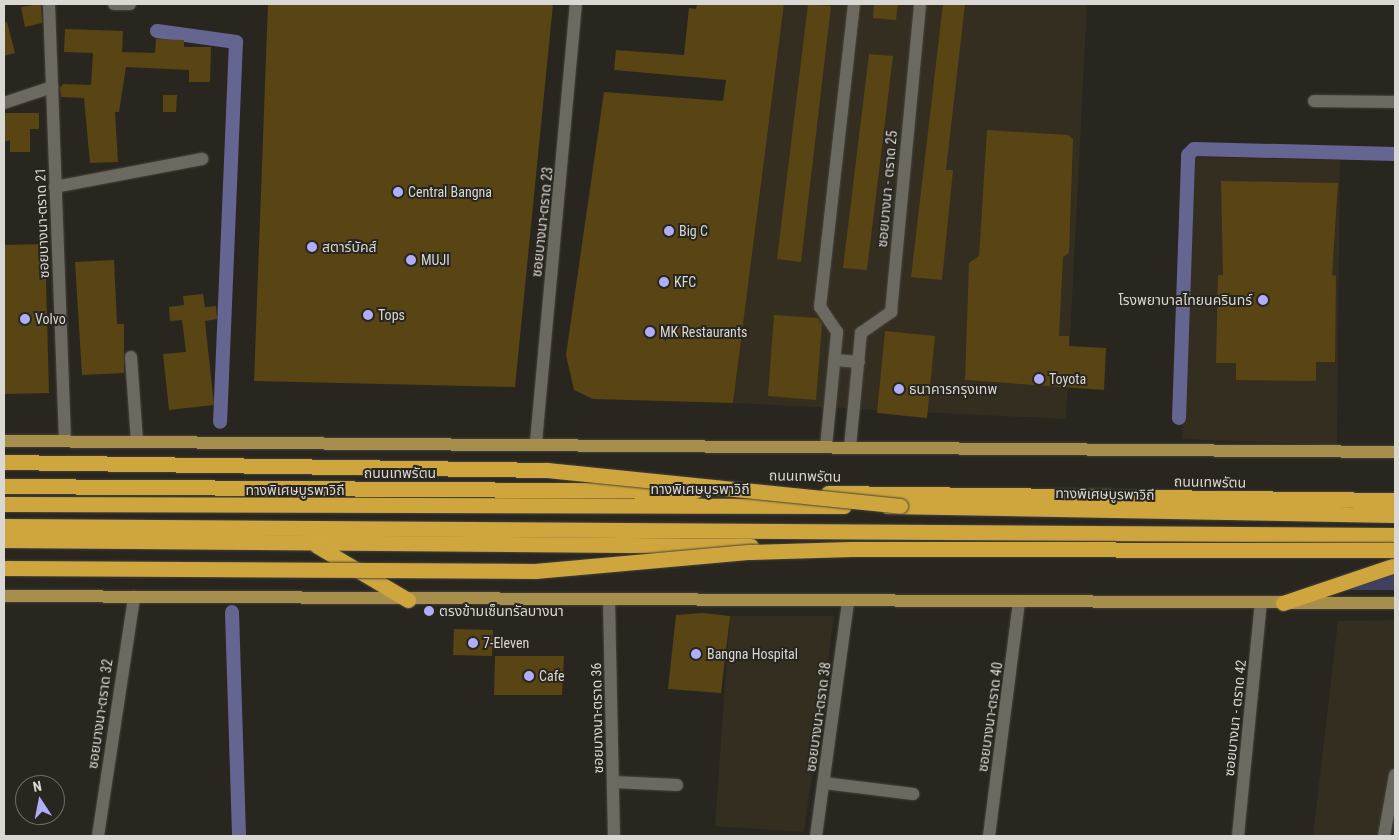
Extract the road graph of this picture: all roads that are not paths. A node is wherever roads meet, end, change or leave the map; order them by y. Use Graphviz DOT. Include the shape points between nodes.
graph roads {
  1 [pos="50,4"];
  2 [pos="114,4"];
  3 [pos="130,4"];
  4 [pos="576,4"];
  5 [pos="854,4"];
  6 [pos="920,4"];
  7 [pos="52,87"];
  8 [pos="1314,101"];
  9 [pos="1395,102"];
  10 [pos="4,103"];
  11 [pos="202,159"];
  12 [pos="55,186"];
  13 [pos="131,357"];
  14 [pos="835,360"];
  15 [pos="859,362"];
  16 [pos="4,441"];
  17 [pos="65,441"];
  18 [pos="137,441"];
  19 [pos="536,442"];
  20 [pos="826,448"];
  21 [pos="850,448"];
  22 [pos="1395,452"];
  23 [pos="4,462"];
  24 [pos="4,486"];
  25 [pos="1395,500"];
  26 [pos="4,504"];
  27 [pos="900,506"];
  28 [pos="1395,515"];
  29 [pos="4,526"];
  30 [pos="1395,535"];
  31 [pos="4,540"];
  32 [pos="316,545"];
  33 [pos="1395,550"];
  34 [pos="1395,565"];
  35 [pos="4,568"];
  36 [pos="4,596"];
  37 [pos="134,597"];
  38 [pos="408,600"];
  39 [pos="609,600"];
  40 [pos="848,601"];
  41 [pos="1019,601"];
  42 [pos="1261,603"];
  43 [pos="1283,603"];
  44 [pos="1395,603"];
  45 [pos="1395,775"];
  46 [pos="613,782"];
  47 [pos="824,783"];
  48 [pos="677,785"];
  49 [pos="913,794"];
  50 [pos="98,836"];
  51 [pos="614,836"];
  52 [pos="816,836"];
  53 [pos="989,836"];
  54 [pos="1238,836"];
  55 [pos="1384,836"];
  1 -- 7 [label="street, ซอยบางนา-ตราด 21"];
  2 -- 3 [label="street"];
  4 -- 19 [label="street, ซอยบางนา-ตราด 23"];
  5 -- 14 [label="street" via="820,307 837,332"];
  6 -- 15 [label="street, ซอยบางนา - ตราด 25" via="891,312 861,333"];
  7 -- 10 [label="street"];
  7 -- 12 [label="street, ซอยบางนา-ตราด 21"];
  8 -- 9 [label="street"];
  11 -- 12 [label="street"];
  12 -- 17 [label="street, ซอยบางนา-ตราด 21"];
  13 -- 18 [label="street"];
  14 -- 15 [label="street"];
  14 -- 20 [label="street"];
  15 -- 21 [label="street"];
  16 -- 17 [label="main road, ถนนเทพรัตน"];
  17 -- 18 [label="main road, ถนนเทพรัตน"];
  18 -- 19 [label="main road, ถนนเทพรัตน"];
  19 -- 20 [label="main road, ถนนเทพรัตน"];
  20 -- 21 [label="main road, ถนนเทพรัตน"];
  21 -- 22 [label="main road, ถนนเทพรัตน"];
  23 -- 27 [label="highway, bridge" via="547,470"];
  24 -- 25 [label="highway, ถนนเทพรัตน"];
  26 -- 27 [label="highway, ทางพิเศษบูรพาวิถี, bridge"];
  27 -- 28 [label="highway, ทางพิเศษบูรพาวิถี"];
  29 -- 30 [label="highway"];
  31 -- 32 [label="highway"];
  32 -- 33 [label="highway"];
  32 -- 38 [label="highway"];
  33 -- 35 [label="highway, bridge" via="833,550 682,556 535,571"];
  34 -- 43 [label="highway"];
  36 -- 37 [label="main road"];
  37 -- 38 [label="main road"];
  37 -- 50 [label="street, ซอยบางนา-ตราด 32"];
  38 -- 39 [label="main road"];
  39 -- 40 [label="main road"];
  39 -- 46 [label="street, ซอยบางนา-ตราด 36"];
  40 -- 41 [label="main road"];
  40 -- 47 [label="street, ซอยบางนา-ตราด 38"];
  41 -- 42 [label="main road"];
  41 -- 53 [label="street, ซอยบางนา-ตราด 40"];
  42 -- 43 [label="main road"];
  42 -- 54 [label="street, ซอยบางนา - ตราด 42"];
  43 -- 44 [label="main road"];
  45 -- 55 [label="street"];
  46 -- 48 [label="street"];
  46 -- 51 [label="street, ซอยบางนา-ตราด 36"];
  47 -- 49 [label="street"];
  47 -- 52 [label="street, ซอยบางนา-ตราด 38"];
}
